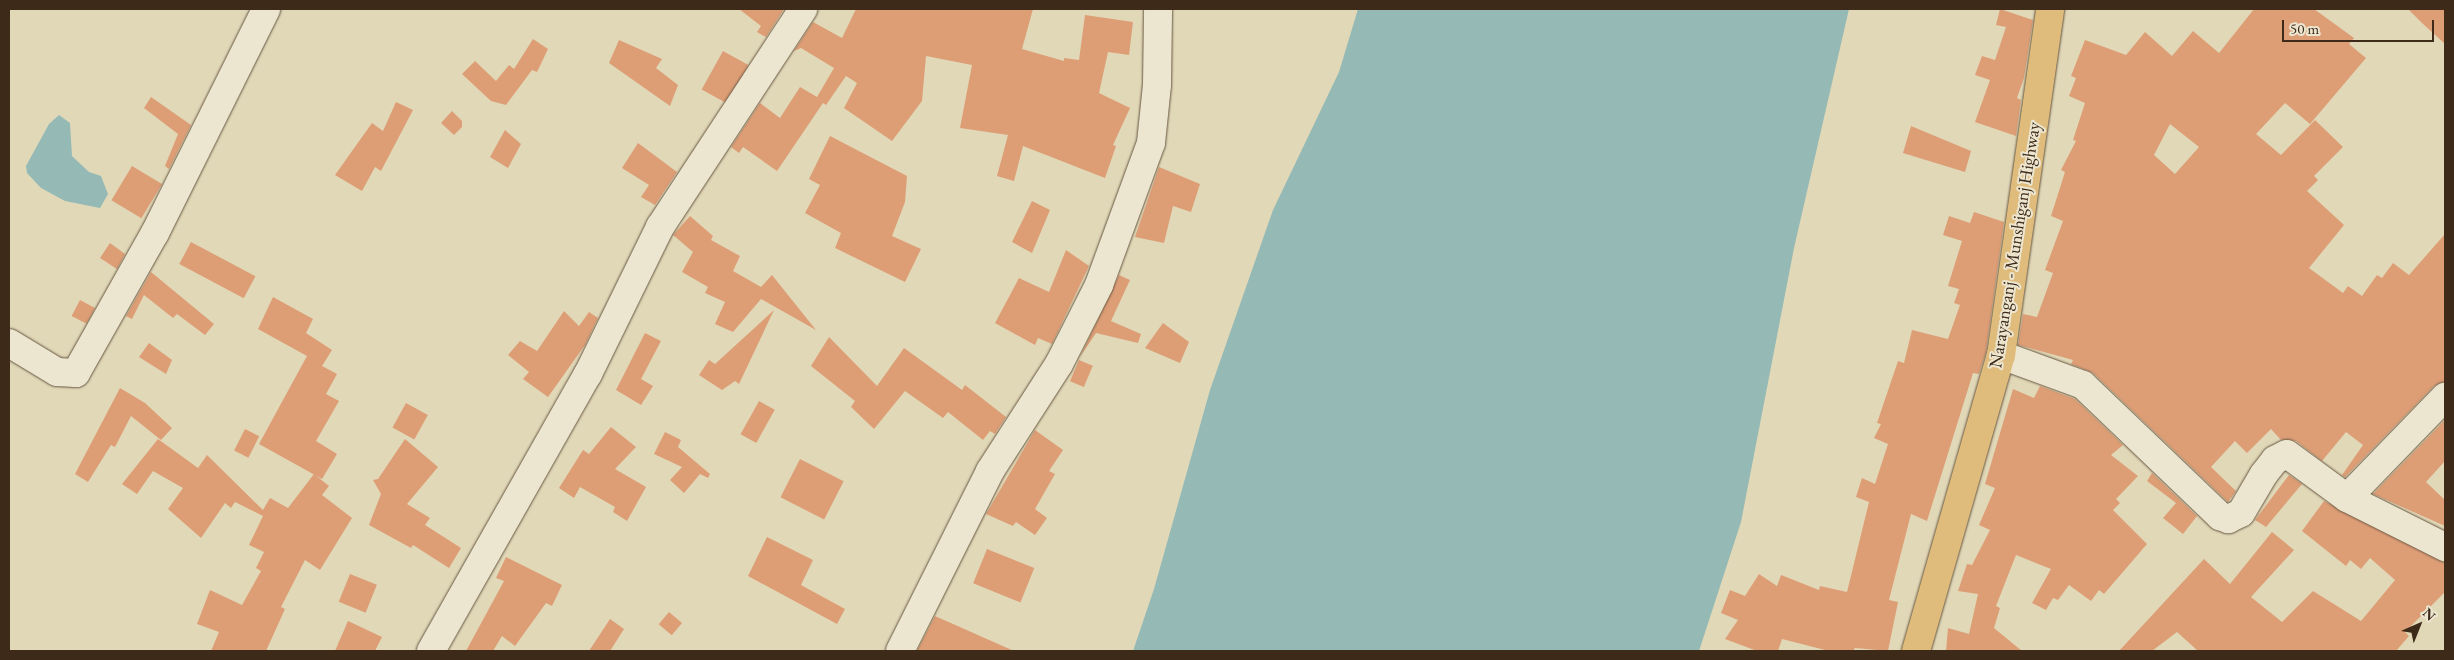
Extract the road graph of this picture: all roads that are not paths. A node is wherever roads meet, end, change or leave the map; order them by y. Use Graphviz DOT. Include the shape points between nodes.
graph roads {
  1 [pos="266,9"];
  2 [pos="803,9"];
  3 [pos="1158,9"];
  4 [pos="2050,9"];
  5 [pos="9,343"];
  6 [pos="2001,355"];
  7 [pos="2445,397"];
  8 [pos="2347,498"];
  9 [pos="2445,547"];
  10 [pos="431,651"];
  11 [pos="900,651"];
  12 [pos="1916,651"];
  1 -- 5 [label="street" via="155,233 76,373 57,372"];
  2 -- 10 [label="street" via="660,228 588,374"];
  3 -- 11 [label="street" via="1157,85 1151,143 1099,285 1059,364 990,471"];
  4 -- 6 [label="main road, Narayanganj - Munshiganj Highway"];
  6 -- 8 [label="street" via="2083,385 2220,516 2228,519 2241,513 2264,474 2282,455 2294,457"];
  6 -- 12 [label="main road, Narayanganj - Munshiganj Highway"];
  7 -- 8 [label="street"];
  8 -- 9 [label="street"];
}
